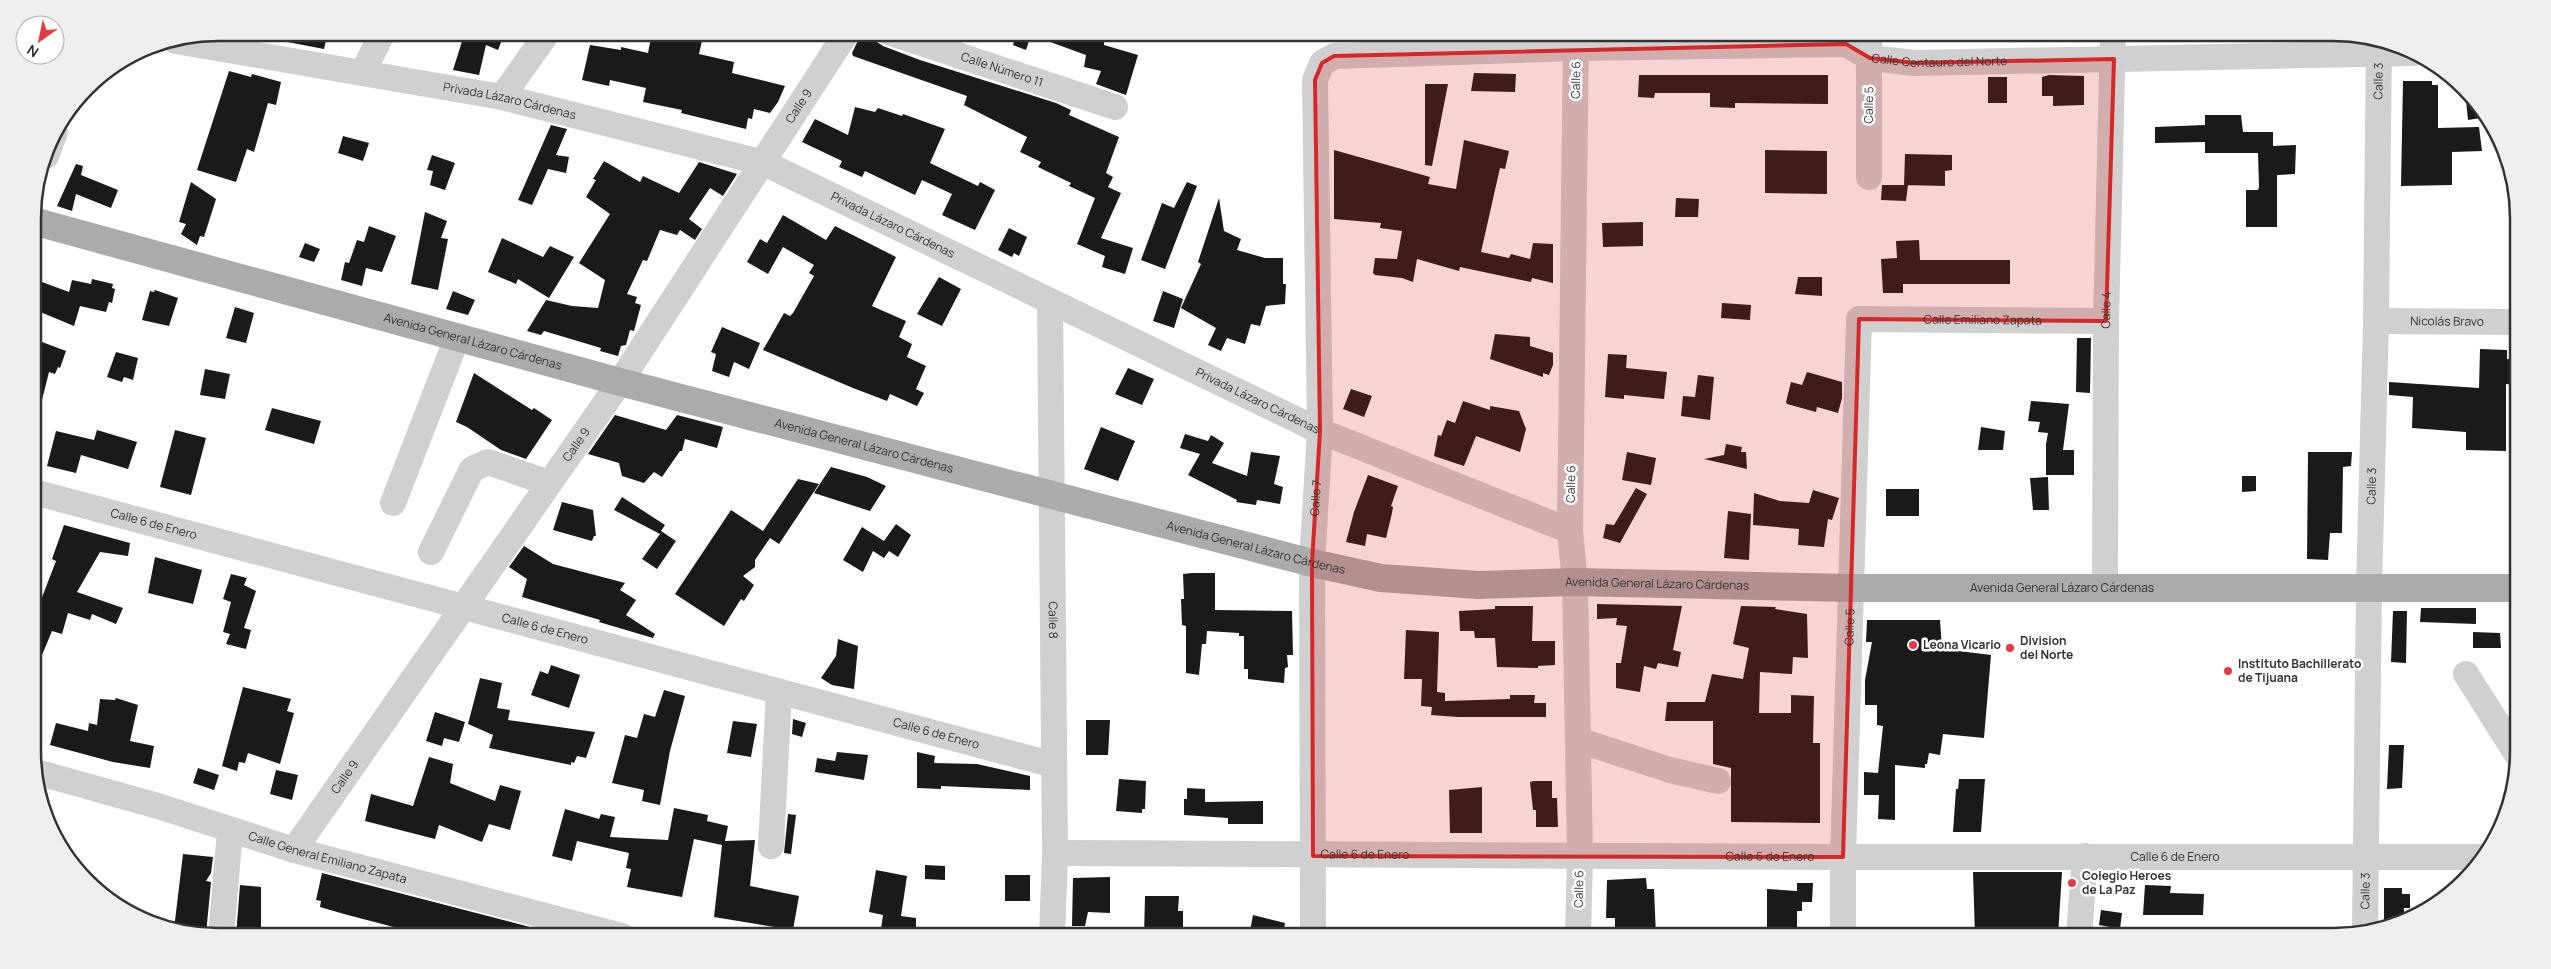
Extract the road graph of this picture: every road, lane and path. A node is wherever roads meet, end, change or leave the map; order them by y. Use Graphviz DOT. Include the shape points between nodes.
graph roads {
  1 [pos="222,41"];
  2 [pos="378,41"];
  3 [pos="542,41"];
  4 [pos="841,41"];
  5 [pos="915,41"];
  6 [pos="1561,41"];
  7 [pos="1576,41"];
  8 [pos="1644,41"];
  9 [pos="1869,41"];
  10 [pos="2114,41"];
  11 [pos="2378,47"];
  12 [pos="1870,58"];
  13 [pos="2114,59"];
  14 [pos="1322,63"];
  15 [pos="363,72"];
  16 [pos="502,97"];
  17 [pos="1115,107"];
  18 [pos="764,163"];
  19 [pos="1869,177"];
  20 [pos="42,224"];
  21 [pos="1050,302"];
  22 [pos="1859,319"];
  23 [pos="2106,321"];
  24 [pos="2376,321"];
  25 [pos="2510,322"];
  26 [pos="457,338"];
  27 [pos="620,382"];
  28 [pos="1320,431"];
  29 [pos="549,483"];
  30 [pos="41,494"];
  31 [pos="1050,494"];
  32 [pos="393,503"];
  33 [pos="1570,531"];
  34 [pos="430,552"];
  35 [pos="1312,563"];
  36 [pos="1575,582"];
  37 [pos="2105,586"];
  38 [pos="1850,588"];
  39 [pos="2369,588"];
  40 [pos="2510,588"];
  41 [pos="462,608"];
  42 [pos="2466,674"];
  43 [pos="779,692"];
  44 [pos="1578,740"];
  45 [pos="2510,743"];
  46 [pos="1054,765"];
  47 [pos="43,774"];
  48 [pos="1718,781"];
  49 [pos="230,830"];
  50 [pos="771,846"];
  51 [pos="294,850"];
  52 [pos="1055,853"];
  53 [pos="1312,856"];
  54 [pos="2085,856"];
  55 [pos="1580,857"];
  56 [pos="1843,857"];
  57 [pos="2474,857"];
  58 [pos="2367,858"];
  59 [pos="2365,924"];
  60 [pos="222,928"];
  61 [pos="584,928"];
  62 [pos="1052,928"];
  63 [pos="1313,928"];
  64 [pos="1578,928"];
  65 [pos="1843,928"];
  66 [pos="2080,928"];
  1 -- 15 [label="street, Privada Lázaro Cárdenas"];
  2 -- 15 [label="street"];
  3 -- 16 [label="street"];
  4 -- 18 [label="street, Calle 9"];
  5 -- 17 [label="street, Calle Número 11"];
  6 -- 14 [label="street, Calle Centauro del Norte" via="1334,56"];
  7 -- 33 [label="street, Calle 6"];
  8 -- 12 [label="street, Calle Centauro del Norte" via="1846,44"];
  9 -- 12 [label="street, Calle 5"];
  10 -- 13 [label="street, Calle 4"];
  11 -- 13 [label="street, Calle Centauro del Norte"];
  11 -- 24 [label="street, Calle 3"];
  12 -- 13 [label="street, Calle Centauro del Norte" via="1915,63"];
  12 -- 19 [label="street, Calle 5"];
  13 -- 23 [label="street, Calle 4"];
  14 -- 28 [label="street, Calle 7" via="1316,80"];
  15 -- 16 [label="street, Privada Lázaro Cárdenas"];
  16 -- 18 [label="street, Privada Lázaro Cárdenas"];
  18 -- 21 [label="street, Privada Lázaro Cárdenas"];
  18 -- 27 [label="street, Calle 9"];
  20 -- 26 [label="main road, Avenida General Lázaro Cárdenas"];
  21 -- 28 [label="street, Privada Lázaro Cárdenas"];
  21 -- 31 [label="street, Calle 8"];
  22 -- 23 [label="street, Calle Emiliano Zapata"];
  22 -- 38 [label="street, Calle 5"];
  23 -- 37 [label="street, Calle 4"];
  24 -- 25 [label="street, Nicolás Bravo"];
  24 -- 39 [label="street, Calle 3"];
  26 -- 27 [label="main road, Avenida General Lázaro Cárdenas"];
  26 -- 32 [label="street"];
  27 -- 29 [label="street, Calle 9"];
  27 -- 31 [label="main road, Avenida General Lázaro Cárdenas"];
  28 -- 33 [label="street, Privada Lázaro Cárdenas"];
  28 -- 35 [label="street, Calle 7"];
  29 -- 34 [label="street" via="488,462 472,469"];
  29 -- 41 [label="street, Calle 9"];
  30 -- 41 [label="street, Calle 6 de Enero"];
  31 -- 35 [label="main road, Avenida General Lázaro Cárdenas"];
  31 -- 46 [label="street, Calle 8"];
  33 -- 36 [label="street, Calle 6"];
  35 -- 36 [label="main road, Avenida General Lázaro Cárdenas" via="1380,578 1431,583"];
  35 -- 53 [label="street, Calle 7"];
  36 -- 38 [label="main road, Avenida General Lázaro Cárdenas"];
  36 -- 44 [label="street, Calle 6"];
  37 -- 38 [label="main road, Avenida General Lázaro Cárdenas"];
  37 -- 39 [label="main road, Avenida General Lázaro Cárdenas"];
  38 -- 56 [label="street, Calle 5"];
  39 -- 40 [label="main road, Avenida General Lázaro Cárdenas"];
  39 -- 58 [label="street, Calle 3"];
  41 -- 43 [label="street, Calle 6 de Enero"];
  41 -- 51 [label="street, Calle 9"];
  42 -- 45 [label="street"];
  43 -- 46 [label="street, Calle 6 de Enero"];
  43 -- 50 [label="street"];
  44 -- 48 [label="street" via="1670,770"];
  44 -- 55 [label="street, Calle 6"];
  46 -- 52 [label="street, Calle 8"];
  47 -- 49 [label="street, Calle General Emiliano Zapata"];
  49 -- 51 [label="street, Calle General Emiliano Zapata"];
  49 -- 60 [label="street"];
  51 -- 61 [label="street, Calle General Emiliano Zapata"];
  52 -- 53 [label="street, Calle 6 de Enero"];
  52 -- 62 [label="street, Calle 8"];
  53 -- 55 [label="street, Calle 6 de Enero"];
  53 -- 63 [label="street, Calle 7"];
  54 -- 56 [label="street, Calle 6 de Enero"];
  54 -- 58 [label="street, Calle 6 de Enero"];
  54 -- 66 [label="street"];
  55 -- 56 [label="street, Calle 6 de Enero"];
  55 -- 64 [label="street, Calle 6"];
  56 -- 65 [label="street, Calle 5"];
  57 -- 58 [label="street, Calle 6 de Enero"];
  58 -- 59 [label="street, Calle 3"];
}
